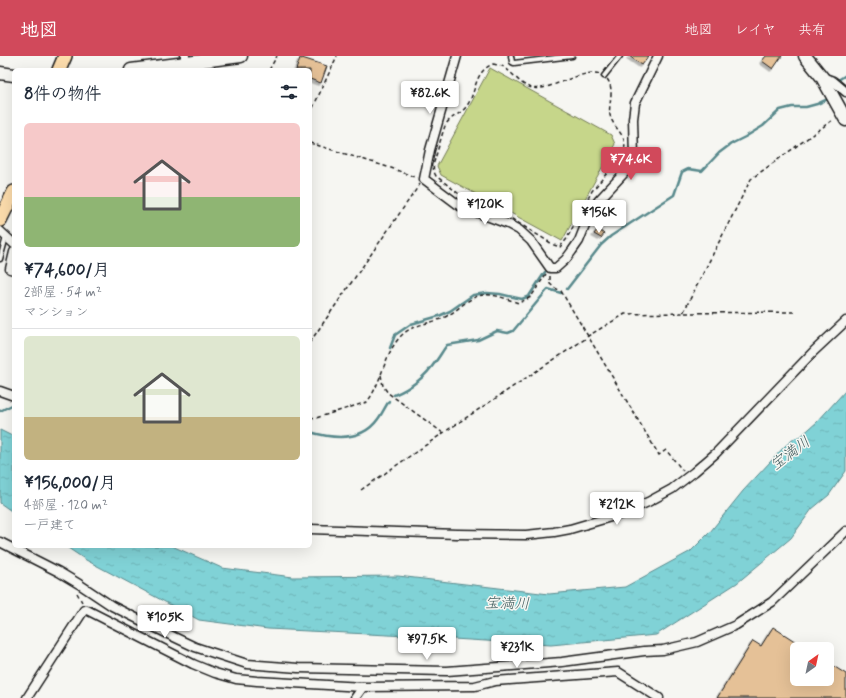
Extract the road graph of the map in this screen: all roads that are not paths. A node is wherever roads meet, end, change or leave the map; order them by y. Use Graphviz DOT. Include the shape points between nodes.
graph roads {
  1 [pos="66,56"];
  2 [pos="241,56"];
  3 [pos="457,56"];
  4 [pos="511,56"];
  5 [pos="572,56"];
  6 [pos="620,56"];
  7 [pos="658,56"];
  8 [pos="804,56"];
  9 [pos="184,63"];
  10 [pos="60,68"];
  11 [pos="147,68"];
  12 [pos="0,73"];
  13 [pos="12,75"];
  14 [pos="604,76"];
  15 [pos="822,77"];
  16 [pos="846,92"];
  17 [pos="844,117"];
  18 [pos="12,196"];
  19 [pos="0,220"];
  20 [pos="3,234"];
  21 [pos="12,242"];
  22 [pos="0,260"];
  23 [pos="12,260"];
  24 [pos="12,270"];
  25 [pos="846,321"];
  26 [pos="0,391"];
  27 [pos="12,395"];
  28 [pos="312,529"];
  29 [pos="846,531"];
  30 [pos="0,542"];
  31 [pos="12,547"];
  32 [pos="14,548"];
  33 [pos="363,687"];
  34 [pos="27,698"];
  35 [pos="355,698"];
  36 [pos="659,698"];
  1 -- 10 [label="main road"];
  2 -- 9 [label="street"];
  3 -- 7 [label="street" via="424,178 460,206 519,230 553,268 566,259 579,241 599,200 628,170 634,158 635,103"];
  4 -- 5 [label="lane" via="514,63"];
  6 -- 14 [label="lane"];
  8 -- 15 [label="street"];
  9 -- 11 [label="street"];
  12 -- 13 [label="street"];
  15 -- 16 [label="street" via="833,81"];
  15 -- 17 [label="street"];
  18 -- 19 [label="main road"];
  20 -- 21 [label="street"];
  20 -- 22 [label="lane"];
  23 -- 24 [label="street"];
  25 -- 28 [label="street" via="716,453 672,489 621,514 570,529 526,535"];
  26 -- 27 [label="street"];
  29 -- 32 [label="street" via="772,602 736,625 697,642 663,650 562,662 447,671 247,664 195,647 174,637 112,606 69,578"];
  30 -- 31 [label="street"];
  33 -- 34 [label="street" via="236,679 193,664 84,610"];
  33 -- 35 [label="street"];
  33 -- 36 [label="street" via="475,686 495,681 618,672"];
}
